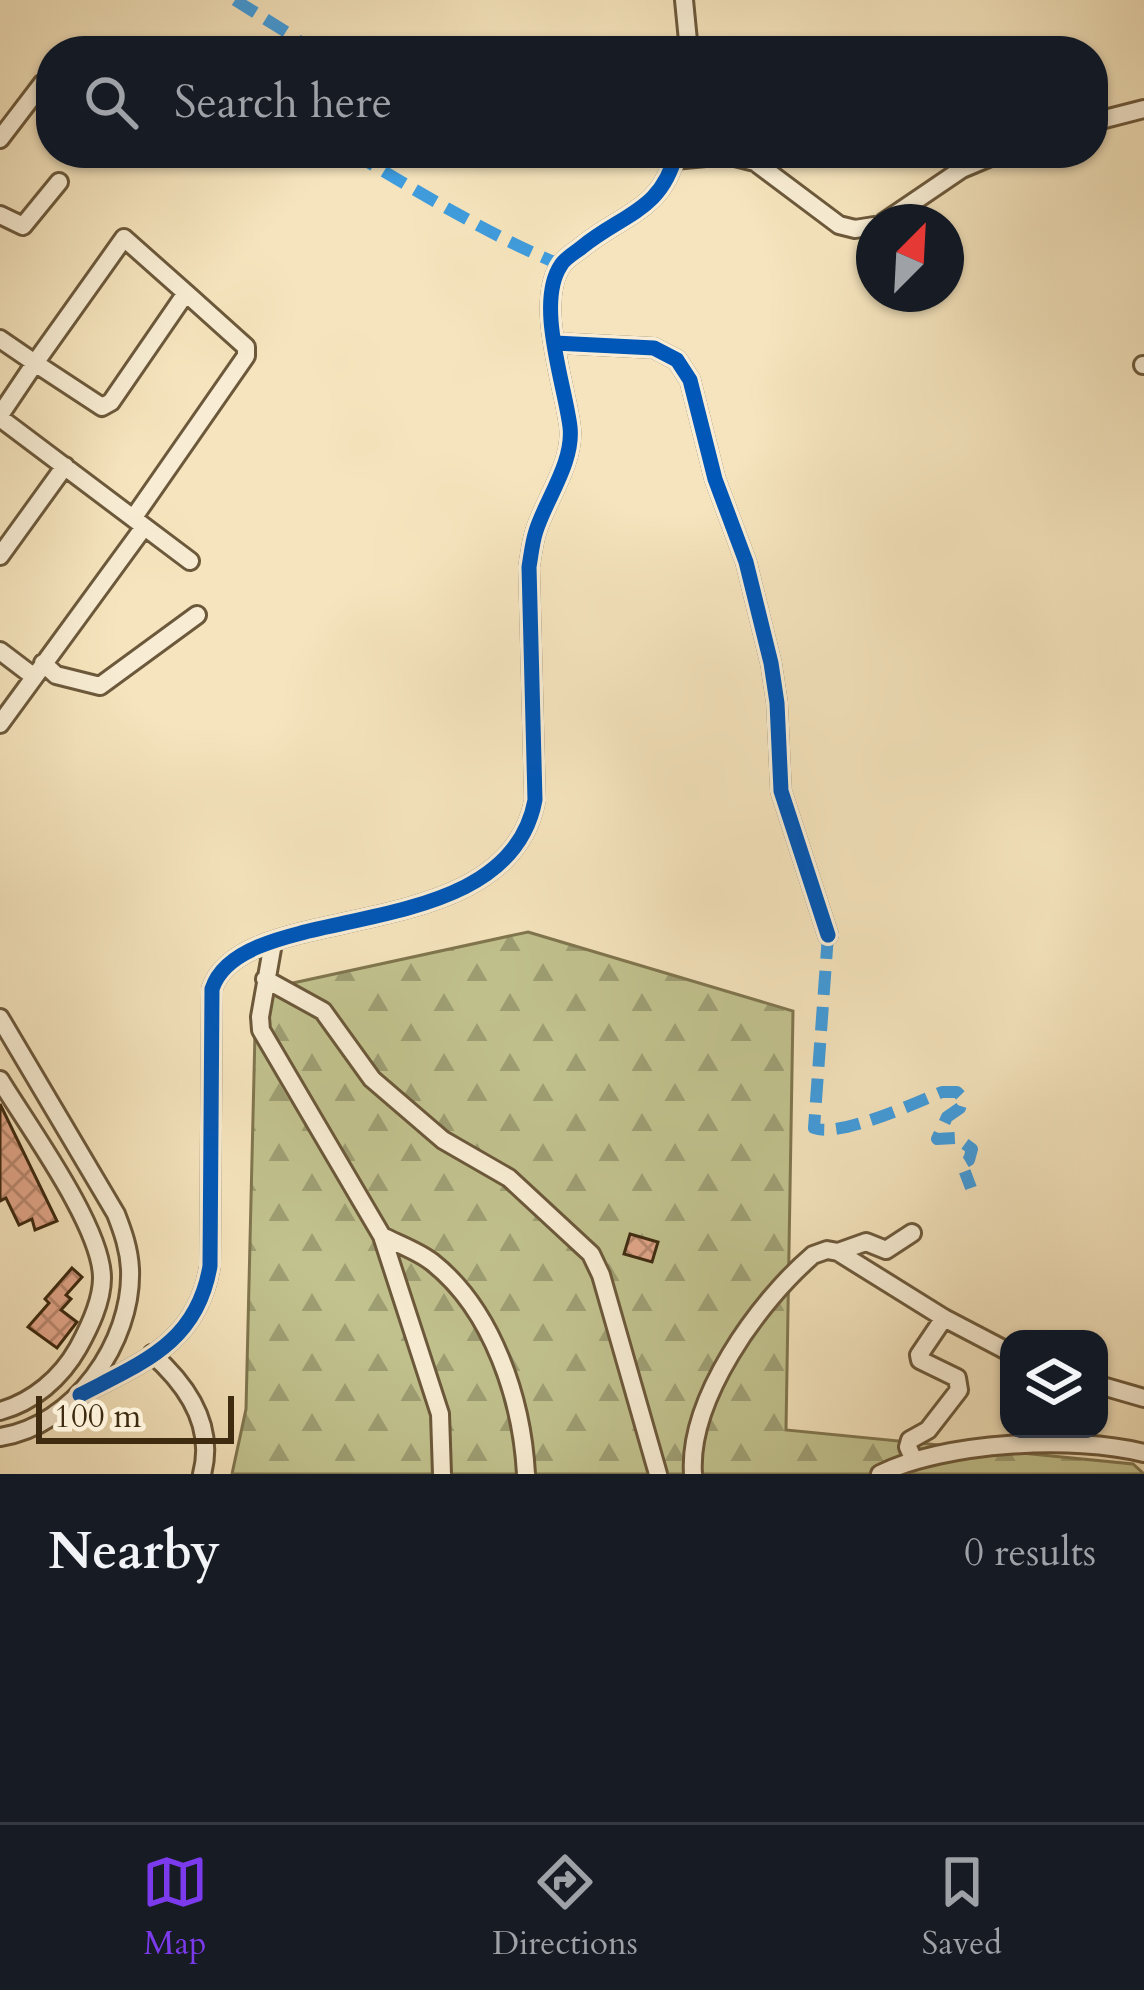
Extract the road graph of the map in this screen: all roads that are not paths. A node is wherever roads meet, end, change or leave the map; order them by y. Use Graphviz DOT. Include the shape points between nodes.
graph roads {
  1 [pos="684,0"];
  2 [pos="687,36"];
  3 [pos="36,92"];
  4 [pos="1144,109"];
  5 [pos="1108,117"];
  6 [pos="0,139"];
  7 [pos="670,168"];
  8 [pos="763,168"];
  9 [pos="968,168"];
  10 [pos="59,182"];
  11 [pos="909,204"];
  12 [pos="0,215"];
  13 [pos="856,229"];
  14 [pos="187,293"];
  15 [pos="0,339"];
  16 [pos="555,343"];
  17 [pos="35,363"];
  18 [pos="0,417"];
  19 [pos="64,466"];
  20 [pos="139,522"];
  21 [pos="0,556"];
  22 [pos="190,561"];
  23 [pos="197,615"];
  24 [pos="0,651"];
  25 [pos="38,670"];
  26 [pos="0,724"];
  27 [pos="828,935"];
  28 [pos="273,943"];
  29 [pos="265,979"];
  30 [pos="0,1018"];
  31 [pos="0,1079"];
  32 [pos="912,1233"];
  33 [pos="382,1236"];
  34 [pos="838,1252"];
  35 [pos="944,1318"];
  36 [pos="1000,1347"];
  37 [pos="152,1354"];
  38 [pos="1108,1388"];
  39 [pos="80,1395"];
  40 [pos="1144,1398"];
  41 [pos="0,1411"];
  42 [pos="0,1437"];
  43 [pos="1144,1453"];
  44 [pos="914,1458"];
  45 [pos="202,1474"];
  46 [pos="442,1474"];
  47 [pos="526,1474"];
  48 [pos="658,1474"];
  49 [pos="693,1474"];
  50 [pos="880,1474"];
  1 -- 2 [label="street"];
  3 -- 6 [label="street"];
  4 -- 5 [label="street"];
  7 -- 16 [label="street" via="650,202 561,265 552,302"];
  8 -- 13 [label="street" via="838,225"];
  9 -- 11 [label="street"];
  10 -- 12 [label="street" via="23,226"];
  14 -- 17 [label="street" via="107,406"];
  14 -- 17 [label="street" via="124,238"];
  14 -- 20 [label="street" via="247,356"];
  15 -- 17 [label="street"];
  16 -- 27 [label="street" via="654,348 677,360 690,380 771,663 781,791"];
  16 -- 28 [label="street" via="571,431 529,568 531,824 496,868 466,886"];
  17 -- 18 [label="street"];
  18 -- 19 [label="street"];
  19 -- 20 [label="street"];
  19 -- 21 [label="street"];
  20 -- 22 [label="street"];
  20 -- 25 [label="street"];
  23 -- 25 [label="street" via="100,686"];
  24 -- 25 [label="street"];
  25 -- 26 [label="street"];
  28 -- 29 [label="street"];
  28 -- 37 [label="street" via="230,959 212,989 210,1266 190,1324"];
  29 -- 33 [label="street" via="260,1017 268,1045"];
  29 -- 48 [label="street" via="322,1011 371,1079 443,1140 508,1178 591,1254"];
  30 -- 39 [label="street" via="126,1240 129,1293 120,1326"];
  31 -- 41 [label="street" via="87,1221 102,1279 73,1357 30,1400"];
  32 -- 34 [label="street" via="886,1250 866,1242"];
  33 -- 46 [label="street" via="440,1414"];
  33 -- 47 [label="street" via="430,1260 479,1318 511,1384"];
  34 -- 35 [label="street"];
  34 -- 49 [label="street" via="802,1264 747,1330 710,1393 692,1443"];
  35 -- 36 [label="street"];
  35 -- 44 [label="street" via="920,1360 958,1378 959,1390 910,1440"];
  37 -- 39 [label="street"];
  37 -- 45 [label="street" via="176,1375 200,1418"];
  38 -- 40 [label="street"];
  39 -- 42 [label="street" via="31,1428"];
  43 -- 44 [label="street" via="1075,1443"];
  44 -- 50 [label="street"];
}
